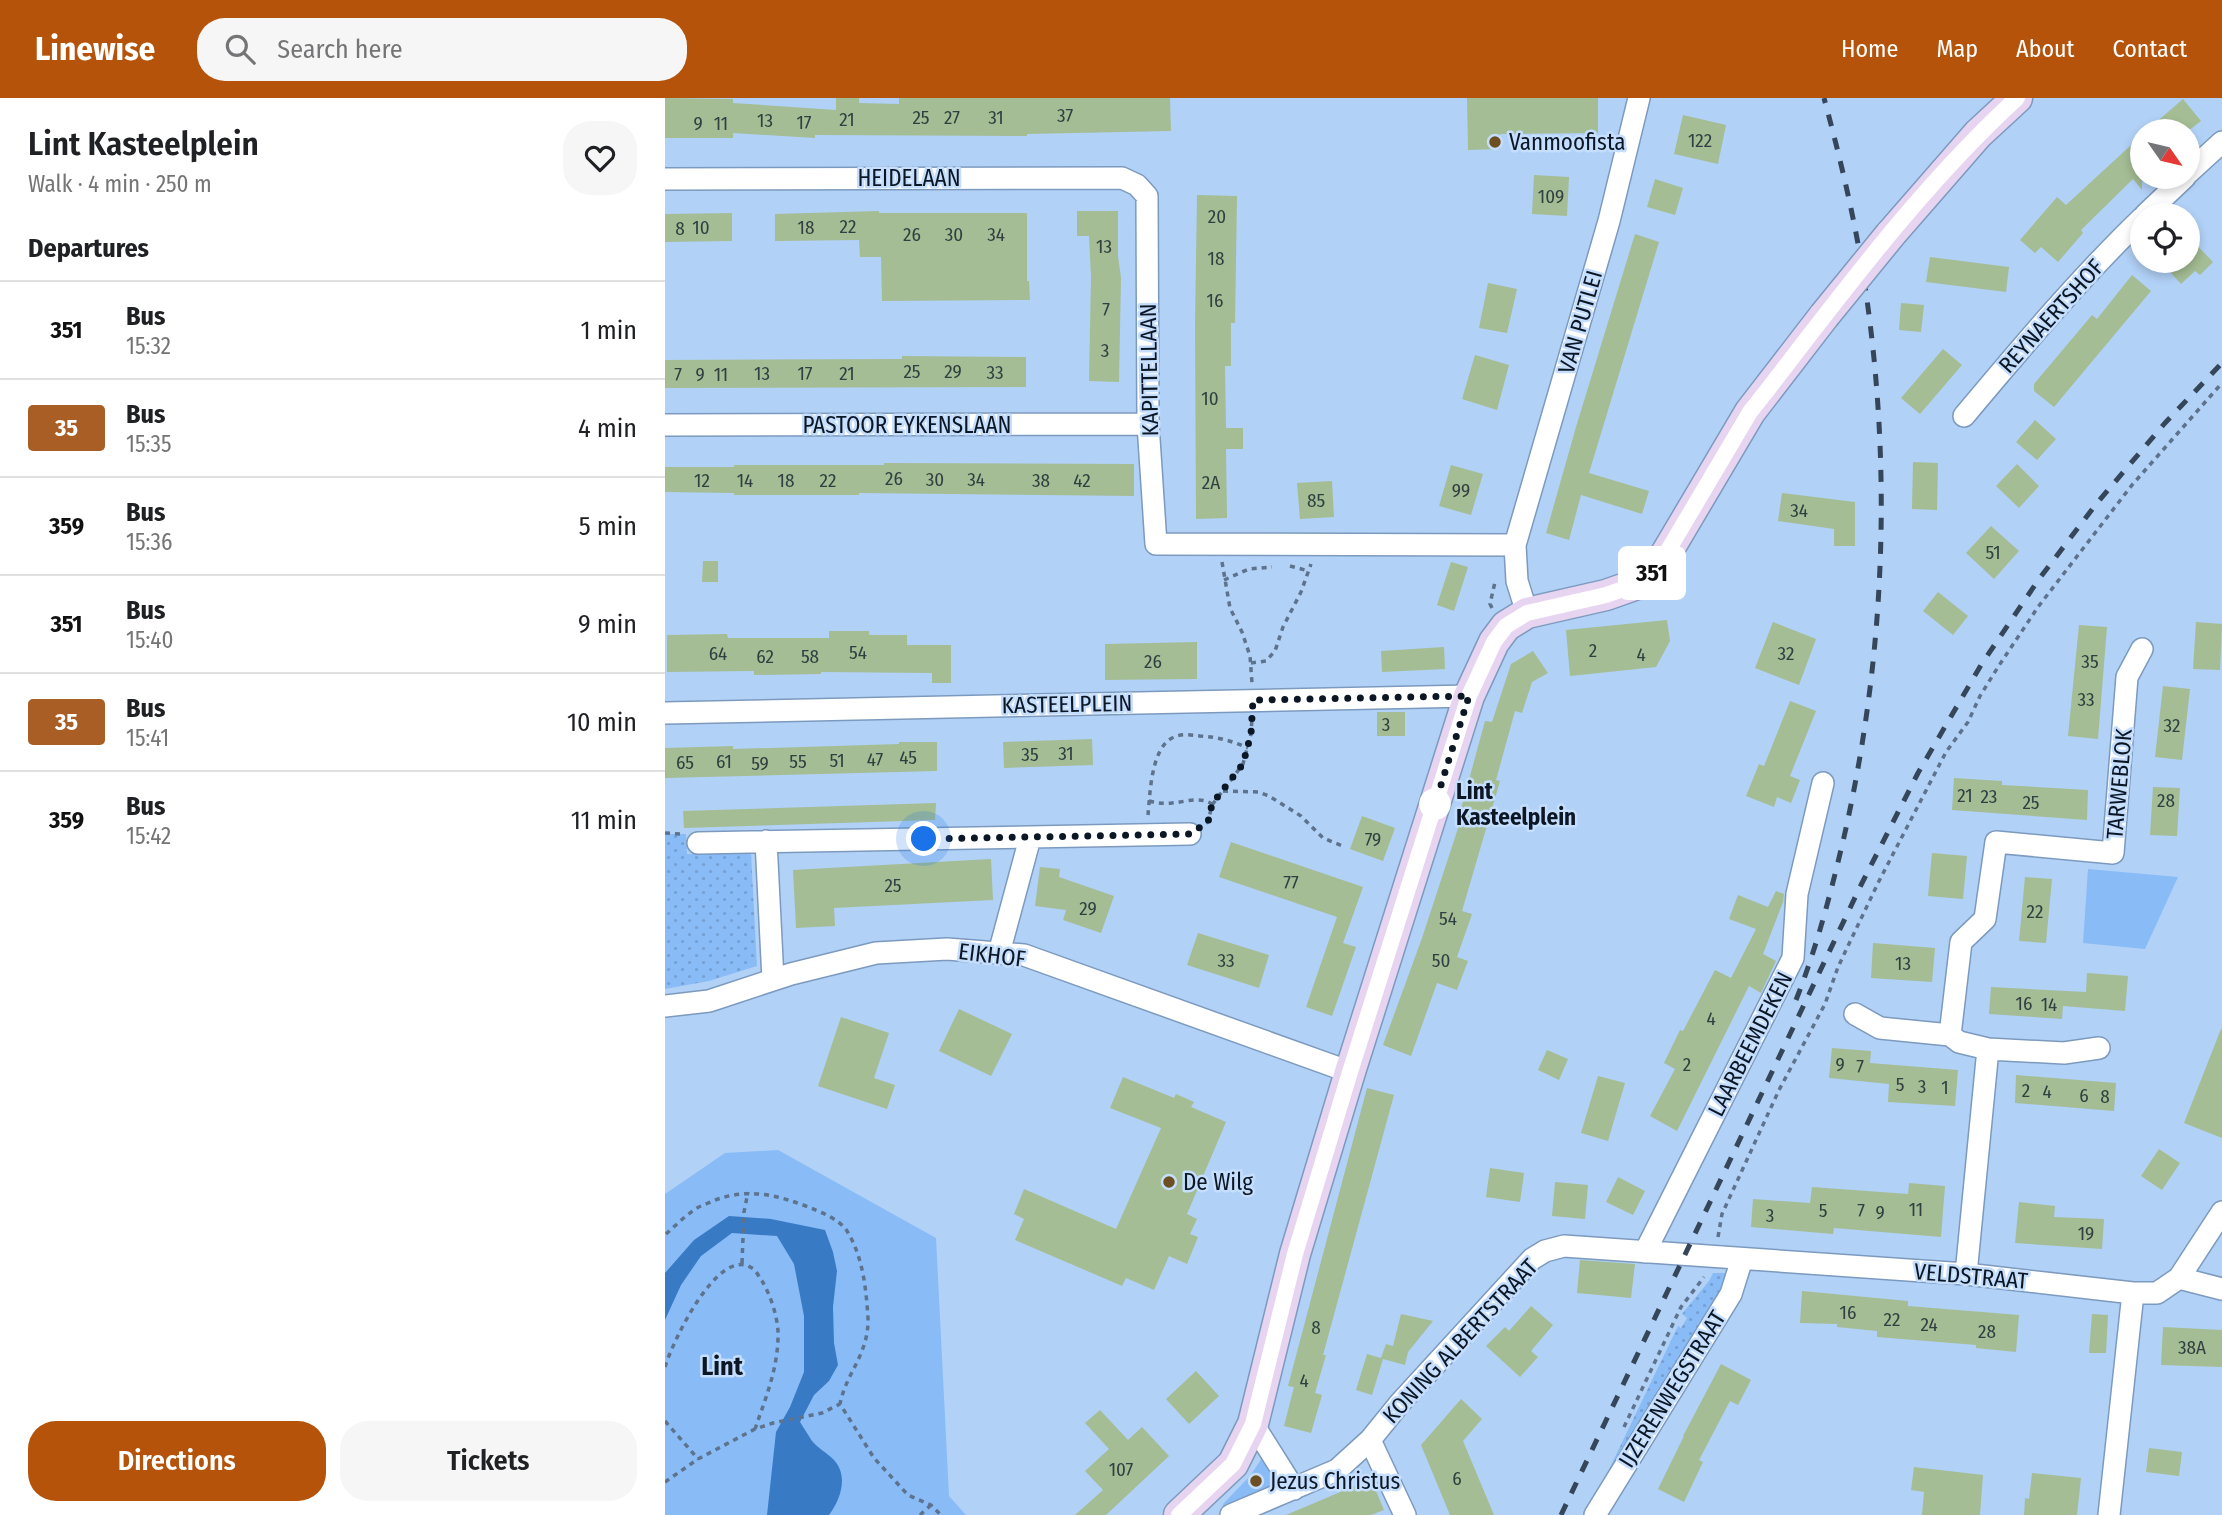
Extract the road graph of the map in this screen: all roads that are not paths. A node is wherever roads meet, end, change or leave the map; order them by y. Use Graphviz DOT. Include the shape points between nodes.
graph roads {
  1 [pos="1639,98"];
  2 [pos="2017,98"];
  3 [pos="2222,142"];
  4 [pos="2200,163"];
  5 [pos="665,179"];
  6 [pos="2172,189"];
  7 [pos="1147,196"];
  8 [pos="2158,203"];
  9 [pos="2130,230"];
  10 [pos="1964,416"];
  11 [pos="1148,424"];
  12 [pos="665,425"];
  13 [pos="1515,545"];
  14 [pos="1527,613"];
  15 [pos="2142,649"];
  16 [pos="1469,696"];
  17 [pos="665,713"];
  18 [pos="1823,783"];
  19 [pos="1190,834"];
  20 [pos="1030,838"];
  21 [pos="766,841"];
  22 [pos="698,843"];
  23 [pos="999,953"];
  24 [pos="773,980"];
  25 [pos="665,1006"];
  26 [pos="1855,1014"];
  27 [pos="1950,1035"];
  28 [pos="2099,1048"];
  29 [pos="1988,1049"];
  30 [pos="1350,1072"];
  31 [pos="2222,1212"];
  32 [pos="1646,1252"];
  33 [pos="1713,1257"];
  34 [pos="1742,1259"];
  35 [pos="1966,1274"];
  36 [pos="2179,1278"];
  37 [pos="2222,1289"];
  38 [pos="2133,1293"];
  39 [pos="1253,1424"];
  40 [pos="1370,1440"];
  41 [pos="1294,1489"];
  42 [pos="1190,1512"];
  43 [pos="1231,1515"];
  44 [pos="1405,1515"];
  45 [pos="1595,1515"];
  46 [pos="2109,1515"];
  1 -- 13 [label="street, VAN PUTLEI" via="1609,221"];
  2 -- 14 [label="street, bridge" via="1978,134 1890,235 1750,412 1660,564 1640,583"];
  3 -- 4 [label="street, REYNAERTSHOF"];
  5 -- 7 [label="street, HEIDELAAN" via="1122,178"];
  6 -- 8 [label="street, REYNAERTSHOF"];
  7 -- 11 [label="street, KAPITTELLAAN"];
  9 -- 10 [label="street, REYNAERTSHOF"];
  11 -- 12 [label="street, PASTOOR EYKENSLAAN"];
  11 -- 13 [label="street, KAPITTELLAAN" via="1156,544"];
  13 -- 14 [label="street, VAN PUTLEI" via="1517,581"];
  14 -- 16 [label="street" via="1506,626 1494,642"];
  15 -- 27 [label="street, TARWEBLOK" via="2127,677 2113,853 1996,842 1985,919 1961,942"];
  16 -- 17 [label="street, KASTEELPLEIN"];
  16 -- 30 [label="street"];
  18 -- 32 [label="street, LAARBEEMDEKEN" via="1797,894 1793,958"];
  19 -- 20 [label="street"];
  20 -- 21 [label="street"];
  20 -- 23 [label="street"];
  21 -- 22 [label="street"];
  21 -- 24 [label="street"];
  23 -- 24 [label="street, EIKHOF" via="947,949 876,953"];
  23 -- 30 [label="street, EIKHOF" via="1024,955"];
  24 -- 25 [label="street, EIKHOF" via="709,1001"];
  26 -- 27 [label="street" via="1880,1028"];
  27 -- 29 [label="street"];
  28 -- 29 [label="street" via="2064,1053"];
  29 -- 35 [label="street"];
  30 -- 39 [label="street" via="1295,1254"];
  31 -- 36 [label="street"];
  32 -- 33 [label="street, KONING ALBERTSTRAAT"];
  32 -- 40 [label="street, KONING ALBERTSTRAAT" via="1564,1246 1532,1259"];
  33 -- 34 [label="street, VELDSTRAAT"];
  34 -- 35 [label="street, VELDSTRAAT"];
  34 -- 45 [label="street, IJZERENWEGSTRAAT" via="1731,1294"];
  35 -- 38 [label="street, VELDSTRAAT"];
  36 -- 37 [label="street"];
  36 -- 38 [label="street, VELDSTRAAT" via="2157,1293"];
  38 -- 46 [label="street"];
  39 -- 41 [label="street"];
  39 -- 42 [label="street" via="1233,1464"];
  40 -- 41 [label="street, KONING ALBERTSTRAAT" via="1337,1470"];
  40 -- 44 [label="street"];
  41 -- 43 [label="street, KONING ALBERTSTRAAT"];
}
